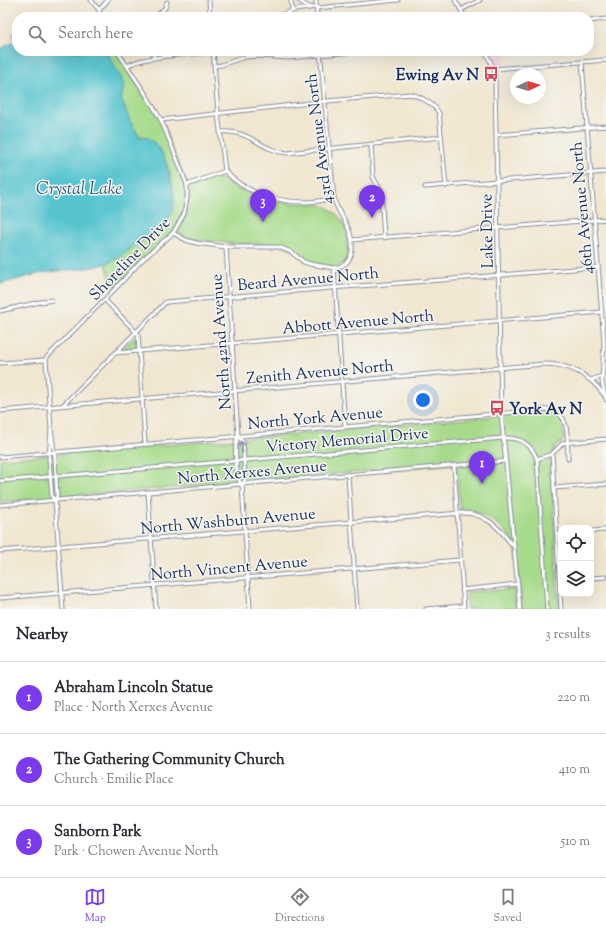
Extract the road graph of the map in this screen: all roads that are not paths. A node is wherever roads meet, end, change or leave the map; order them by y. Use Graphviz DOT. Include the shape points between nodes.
graph roads {
  1 [pos="91,0"];
  2 [pos="108,0"];
  3 [pos="209,0"];
  4 [pos="291,0"];
  5 [pos="298,0"];
  6 [pos="316,0"];
  7 [pos="354,0"];
  8 [pos="393,0"];
  9 [pos="398,0"];
  10 [pos="456,0"];
  11 [pos="480,0"];
  12 [pos="167,2"];
  13 [pos="354,4"];
  14 [pos="317,8"];
  15 [pos="99,10"];
  16 [pos="462,10"];
  17 [pos="292,11"];
  18 [pos="161,12"];
  19 [pos="210,12"];
  20 [pos="289,12"];
  21 [pos="317,12"];
  22 [pos="606,19"];
  23 [pos="594,20"];
  24 [pos="121,56"];
  25 [pos="172,56"];
  26 [pos="213,56"];
  27 [pos="259,56"];
  28 [pos="259,56"];
  29 [pos="309,56"];
  30 [pos="320,56"];
  31 [pos="488,56"];
  32 [pos="155,58"];
  33 [pos="606,60"];
  34 [pos="582,62"];
  35 [pos="127,66"];
  36 [pos="214,66"];
  37 [pos="494,69"];
  38 [pos="324,101"];
  39 [pos="218,113"];
  40 [pos="161,120"];
  41 [pos="606,126"];
  42 [pos="587,127"];
  43 [pos="220,132"];
  44 [pos="496,135"];
  45 [pos="441,137"];
  46 [pos="371,144"];
  47 [pos="328,148"];
  48 [pos="225,171"];
  49 [pos="606,172"];
  50 [pos="591,174"];
  51 [pos="497,181"];
  52 [pos="187,185"];
  53 [pos="446,186"];
  54 [pos="425,187"];
  55 [pos="334,199"];
  56 [pos="606,218"];
  57 [pos="594,220"];
  58 [pos="498,228"];
  59 [pos="173,233"];
  60 [pos="384,238"];
  61 [pos="352,240"];
  62 [pos="226,247"];
  63 [pos="598,267"];
  64 [pos="334,268"];
  65 [pos="498,276"];
  66 [pos="335,287"];
  67 [pos="229,297"];
  68 [pos="52,300"];
  69 [pos="104,300"];
  70 [pos="0,310"];
  71 [pos="602,312"];
  72 [pos="499,322"];
  73 [pos="136,332"];
  74 [pos="339,335"];
  75 [pos="232,344"];
  76 [pos="139,351"];
  77 [pos="115,352"];
  78 [pos="46,360"];
  79 [pos="0,363"];
  80 [pos="500,368"];
  81 [pos="602,376"];
  82 [pos="591,380"];
  83 [pos="342,382"];
  84 [pos="235,390"];
  85 [pos="604,395"];
  86 [pos="142,398"];
  87 [pos="606,400"];
  88 [pos="63,405"];
  89 [pos="49,406"];
  90 [pos="0,411"];
  91 [pos="501,413"];
  92 [pos="345,427"];
  93 [pos="51,429"];
  94 [pos="238,436"];
  95 [pos="503,438"];
  96 [pos="606,439"];
  97 [pos="567,442"];
  98 [pos="145,444"];
  99 [pos="50,452"];
  100 [pos="54,452"];
  101 [pos="552,454"];
  102 [pos="0,457"];
  103 [pos="537,459"];
  104 [pos="568,459"];
  105 [pos="236,460"];
  106 [pos="243,460"];
  107 [pos="506,462"];
  108 [pos="454,466"];
  109 [pos="348,475"];
  110 [pos="50,477"];
  111 [pos="56,477"];
  112 [pos="0,481"];
  113 [pos="606,484"];
  114 [pos="242,485"];
  115 [pos="554,488"];
  116 [pos="148,492"];
  117 [pos="55,500"];
  118 [pos="0,505"];
  119 [pos="457,513"];
  120 [pos="351,521"];
  121 [pos="245,530"];
  122 [pos="606,530"];
  123 [pos="594,532"];
  124 [pos="556,534"];
  125 [pos="151,538"];
  126 [pos="58,546"];
  127 [pos="514,546"];
  128 [pos="0,551"];
  129 [pos="460,560"];
  130 [pos="558,561"];
  131 [pos="354,569"];
  132 [pos="248,577"];
  133 [pos="606,577"];
  134 [pos="594,578"];
  135 [pos="518,584"];
  136 [pos="155,585"];
  137 [pos="462,590"];
  138 [pos="62,593"];
  139 [pos="561,597"];
  140 [pos="0,598"];
  141 [pos="464,607"];
  142 [pos="63,609"];
  143 [pos="156,609"];
  144 [pos="250,609"];
  145 [pos="357,609"];
  146 [pos="426,609"];
  147 [pos="520,609"];
  148 [pos="547,609"];
  149 [pos="561,609"];
  1 -- 15 [label="street"];
  2 -- 15 [label="street"];
  3 -- 19 [label="street"];
  4 -- 17 [label="street"];
  5 -- 14 [label="street" via="309,7"];
  6 -- 14 [label="street"];
  7 -- 13 [label="street"];
  8 -- 9 [label="street"];
  8 -- 13 [label="street"];
  10 -- 16 [label="street"];
  11 -- 16 [label="street"];
  12 -- 18 [label="street"];
  13 -- 14 [label="street"];
  14 -- 17 [label="street"];
  14 -- 21 [label="street"];
  17 -- 20 [label="street"];
  22 -- 23 [label="street"];
  24 -- 35 [label="street, Shoreline Drive"];
  25 -- 32 [label="street"];
  26 -- 36 [label="street"];
  27 -- 36 [label="street" via="245,57"];
  28 -- 29 [label="street"];
  30 -- 38 [label="street, 43rd Avenue North"];
  31 -- 37 [label="street, Lake Drive"];
  32 -- 35 [label="street"];
  33 -- 34 [label="street"];
  34 -- 37 [label="street"];
  34 -- 42 [label="street, 46th Avenue North"];
  35 -- 40 [label="street, Shoreline Drive"];
  36 -- 39 [label="street"];
  37 -- 44 [label="street, Lake Drive"];
  38 -- 39 [label="street"];
  38 -- 45 [label="street" via="410,94 420,97 437,109"];
  38 -- 47 [label="street, 43rd Avenue North"];
  39 -- 40 [label="street"];
  39 -- 43 [label="street"];
  40 -- 52 [label="street, Shoreline Drive"];
  41 -- 42 [label="street"];
  42 -- 44 [label="street"];
  42 -- 50 [label="street, 46th Avenue North"];
  43 -- 47 [label="street" via="242,133 278,152"];
  43 -- 48 [label="street"];
  44 -- 51 [label="street, Lake Drive"];
  45 -- 46 [label="street"];
  45 -- 53 [label="street"];
  46 -- 47 [label="street"];
  46 -- 60 [label="street" via="373,177 381,191"];
  47 -- 55 [label="street, 43rd Avenue North"];
  48 -- 52 [label="street"];
  48 -- 55 [label="street" via="232,180 246,188 280,200 307,202"];
  49 -- 50 [label="street"];
  50 -- 51 [label="street"];
  50 -- 57 [label="street, 46th Avenue North"];
  51 -- 53 [label="street"];
  51 -- 58 [label="street, Lake Drive"];
  52 -- 59 [label="street, Shoreline Drive" via="184,214"];
  53 -- 54 [label="street"];
  55 -- 61 [label="street, 43rd Avenue North"];
  56 -- 57 [label="street"];
  57 -- 58 [label="street"];
  57 -- 63 [label="street, 46th Avenue North"];
  58 -- 60 [label="street"];
  58 -- 65 [label="street, Lake Drive"];
  59 -- 62 [label="street" via="192,243"];
  59 -- 69 [label="street, Shoreline Drive" via="141,260"];
  60 -- 61 [label="street"];
  61 -- 64 [label="street" via="350,258 344,266"];
  62 -- 64 [label="street" via="279,247 304,262"];
  62 -- 67 [label="street, North 42nd Avenue"];
  63 -- 65 [label="street, Beard Avenue North"];
  63 -- 71 [label="street, 46th Avenue North"];
  64 -- 66 [label="street"];
  65 -- 66 [label="street, Beard Avenue North"];
  65 -- 72 [label="street, Lake Drive"];
  66 -- 67 [label="street, Beard Avenue North"];
  66 -- 74 [label="street"];
  67 -- 73 [label="street, Beard Avenue North" via="166,302"];
  67 -- 75 [label="street, North 42nd Avenue"];
  68 -- 70 [label="street"];
  69 -- 73 [label="street"];
  69 -- 78 [label="street, Shoreline Drive"];
  71 -- 72 [label="street, Abbott Avenue North"];
  71 -- 81 [label="street, 46th Avenue North" via="605,351"];
  72 -- 74 [label="street, Abbott Avenue North"];
  72 -- 80 [label="street, Lake Drive"];
  73 -- 76 [label="street"];
  73 -- 77 [label="street, Beard Avenue North"];
  74 -- 75 [label="street, Abbott Avenue North"];
  74 -- 83 [label="street"];
  75 -- 76 [label="street, Abbott Avenue North"];
  75 -- 84 [label="street, North 42nd Avenue"];
  76 -- 77 [label="street, Abbott Avenue North"];
  76 -- 86 [label="street"];
  77 -- 88 [label="street, Beard Avenue North"];
  78 -- 79 [label="street"];
  78 -- 89 [label="street"];
  80 -- 82 [label="street, Zenith Avenue North" via="562,365 579,371"];
  80 -- 83 [label="street, Zenith Avenue North"];
  80 -- 91 [label="street, Lake Drive"];
  81 -- 82 [label="street"];
  81 -- 85 [label="street, 46th Avenue North"];
  82 -- 85 [label="street, Zenith Avenue North"];
  83 -- 84 [label="street, Zenith Avenue North"];
  83 -- 92 [label="street"];
  84 -- 86 [label="street, Zenith Avenue North"];
  84 -- 94 [label="street, North 42nd Avenue"];
  85 -- 87 [label="street, 46th Avenue North"];
  86 -- 88 [label="street, Zenith Avenue North"];
  86 -- 98 [label="street"];
  88 -- 89 [label="street, Zenith Avenue North"];
  89 -- 90 [label="street, Zenith Avenue North"];
  89 -- 93 [label="street"];
  91 -- 92 [label="street, North York Avenue"];
  91 -- 95 [label="street, Lake Drive"];
  91 -- 97 [label="street, North York Avenue" via="556,410 564,420"];
  92 -- 94 [label="street, North York Avenue"];
  93 -- 99 [label="street"];
  93 -- 100 [label="street"];
  94 -- 98 [label="street, North York Avenue"];
  94 -- 105 [label="street, North 42nd Avenue"];
  106 -- 94 [label="street, North 42nd Avenue, one-way" via="243,442"];
  95 -- 103 [label="street, Victory Memorial Drive" via="526,443"];
  95 -- 106 [label="street, Victory Memorial Drive"];
  95 -- 107 [label="street, Lake Drive"];
  96 -- 97 [label="street"];
  97 -- 101 [label="street"];
  97 -- 104 [label="street, North York Avenue"];
  98 -- 100 [label="street, North York Avenue"];
  99 -- 100 [label="street, North York Avenue"];
  99 -- 102 [label="street, North York Avenue"];
  99 -- 110 [label="street"];
  100 -- 111 [label="street"];
  101 -- 103 [label="street"];
  101 -- 115 [label="street"];
  103 -- 148 [label="street"];
  105 -- 106 [label="street, Victory Memorial Drive"];
  105 -- 111 [label="street, Victory Memorial Drive"];
  105 -- 114 [label="street, North 42nd Avenue" via="238,480"];
  106 -- 114 [label="street, North 42nd Avenue" via="245,480"];
  107 -- 108 [label="street, North Xerxes Avenue"];
  107 -- 127 [label="street, Lake Drive"];
  108 -- 109 [label="street, North Xerxes Avenue"];
  108 -- 119 [label="street"];
  109 -- 114 [label="street, North Xerxes Avenue"];
  109 -- 120 [label="street"];
  110 -- 111 [label="street, Victory Memorial Drive"];
  110 -- 112 [label="street, Victory Memorial Drive"];
  110 -- 117 [label="street" via="52,497"];
  111 -- 117 [label="street" via="58,496"];
  113 -- 115 [label="street"];
  114 -- 116 [label="street, North Xerxes Avenue"];
  114 -- 121 [label="street, North 42nd Avenue"];
  115 -- 124 [label="street"];
  116 -- 117 [label="street, North Xerxes Avenue"];
  116 -- 125 [label="street"];
  117 -- 118 [label="street, North Xerxes Avenue"];
  117 -- 126 [label="street"];
  119 -- 120 [label="street, North Washburn Avenue"];
  119 -- 127 [label="street, North Washburn Avenue" via="468,513 490,521 498,526"];
  119 -- 129 [label="street"];
  120 -- 121 [label="street, North Washburn Avenue"];
  120 -- 131 [label="street"];
  121 -- 125 [label="street, North Washburn Avenue"];
  121 -- 132 [label="street, North 42nd Avenue"];
  122 -- 123 [label="street"];
  124 -- 130 [label="street"];
  125 -- 126 [label="street, North Washburn Avenue"];
  125 -- 136 [label="street"];
  126 -- 128 [label="street, North Washburn Avenue"];
  126 -- 138 [label="street"];
  127 -- 135 [label="street, Lake Drive"];
  129 -- 131 [label="street, North Vincent Avenue"];
  129 -- 137 [label="street"];
  131 -- 132 [label="street, North Vincent Avenue"];
  131 -- 145 [label="street"];
  132 -- 136 [label="street, North Vincent Avenue"];
  132 -- 144 [label="street, North 42nd Avenue"];
  133 -- 134 [label="street"];
  135 -- 137 [label="street"];
  135 -- 147 [label="street, Lake Drive"];
  136 -- 138 [label="street, North Vincent Avenue"];
  136 -- 143 [label="street"];
  137 -- 141 [label="street"];
  138 -- 140 [label="street, North Vincent Avenue"];
  138 -- 142 [label="street"];
  139 -- 149 [label="street"];
  141 -- 146 [label="street"];
}
